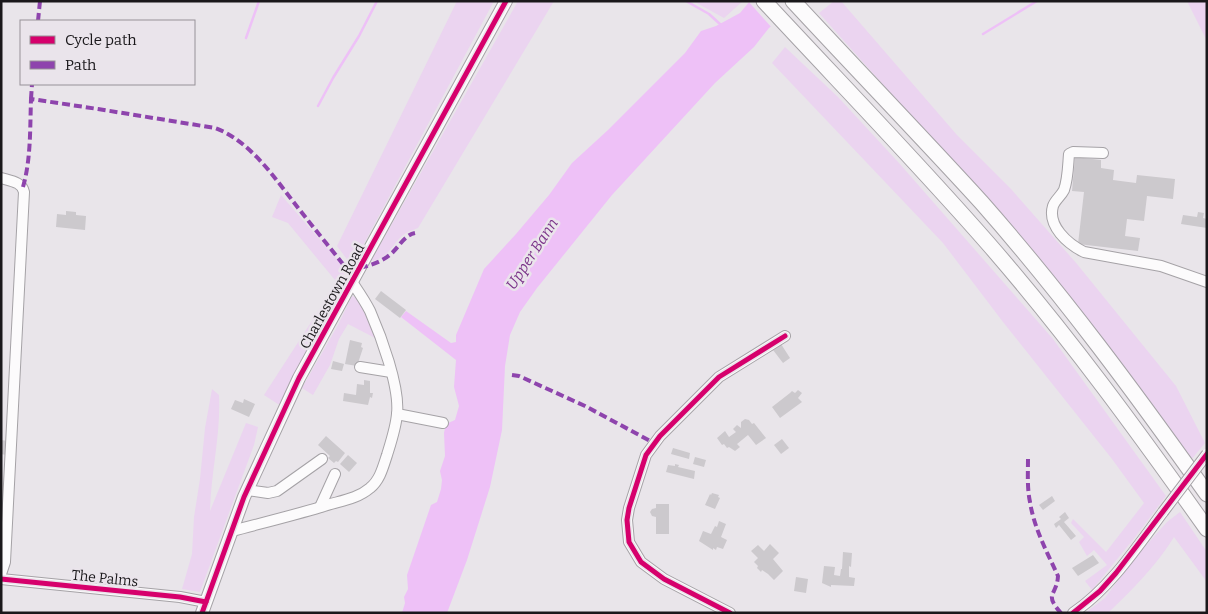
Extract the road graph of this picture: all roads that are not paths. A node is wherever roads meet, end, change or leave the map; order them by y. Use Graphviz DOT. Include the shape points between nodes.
graph roads {
  1 [pos="506,1"];
  2 [pos="764,1"];
  3 [pos="793,1"];
  4 [pos="1103,153"];
  5 [pos="1,178"];
  6 [pos="352,282"];
  7 [pos="1207,282"];
  8 [pos="785,336"];
  9 [pos="360,367"];
  10 [pos="391,372"];
  11 [pos="398,414"];
  12 [pos="443,423"];
  13 [pos="1207,454"];
  14 [pos="322,459"];
  15 [pos="334,474"];
  16 [pos="247,490"];
  17 [pos="1207,494"];
  18 [pos="320,507"];
  19 [pos="1207,529"];
  20 [pos="232,531"];
  21 [pos="1,574"];
  22 [pos="1,580"];
  23 [pos="204,607"];
  24 [pos="730,613"];
  25 [pos="1073,613"];
  1 -- 6 [label="main road, Charlestown Road"];
  2 -- 19 [label="highway" via="992,249 1105,388"];
  3 -- 17 [label="highway" via="982,204 1134,391"];
  4 -- 7 [label="street" via="1069,154 1063,191 1052,212 1059,232 1084,252 1161,266"];
  5 -- 21 [label="street" via="19,184 24,192 5,562"];
  6 -- 10 [label="street" via="369,309"];
  6 -- 16 [label="main road, Charlestown Road" via="300,378"];
  8 -- 24 [label="street" via="719,377 660,436 646,455 629,508 629,542 641,562 664,579"];
  9 -- 10 [label="street"];
  10 -- 11 [label="street"];
  11 -- 12 [label="street"];
  11 -- 18 [label="street" via="388,453 373,485 352,499"];
  13 -- 25 [label="street, bridge" via="1105,585"];
  14 -- 16 [label="street" via="277,491"];
  15 -- 18 [label="street"];
  16 -- 20 [label="main road, Charlestown Road"];
  18 -- 20 [label="street"];
  20 -- 23 [label="main road, Charlestown Road"];
  22 -- 23 [label="street, The Palms" via="180,597"];
}
